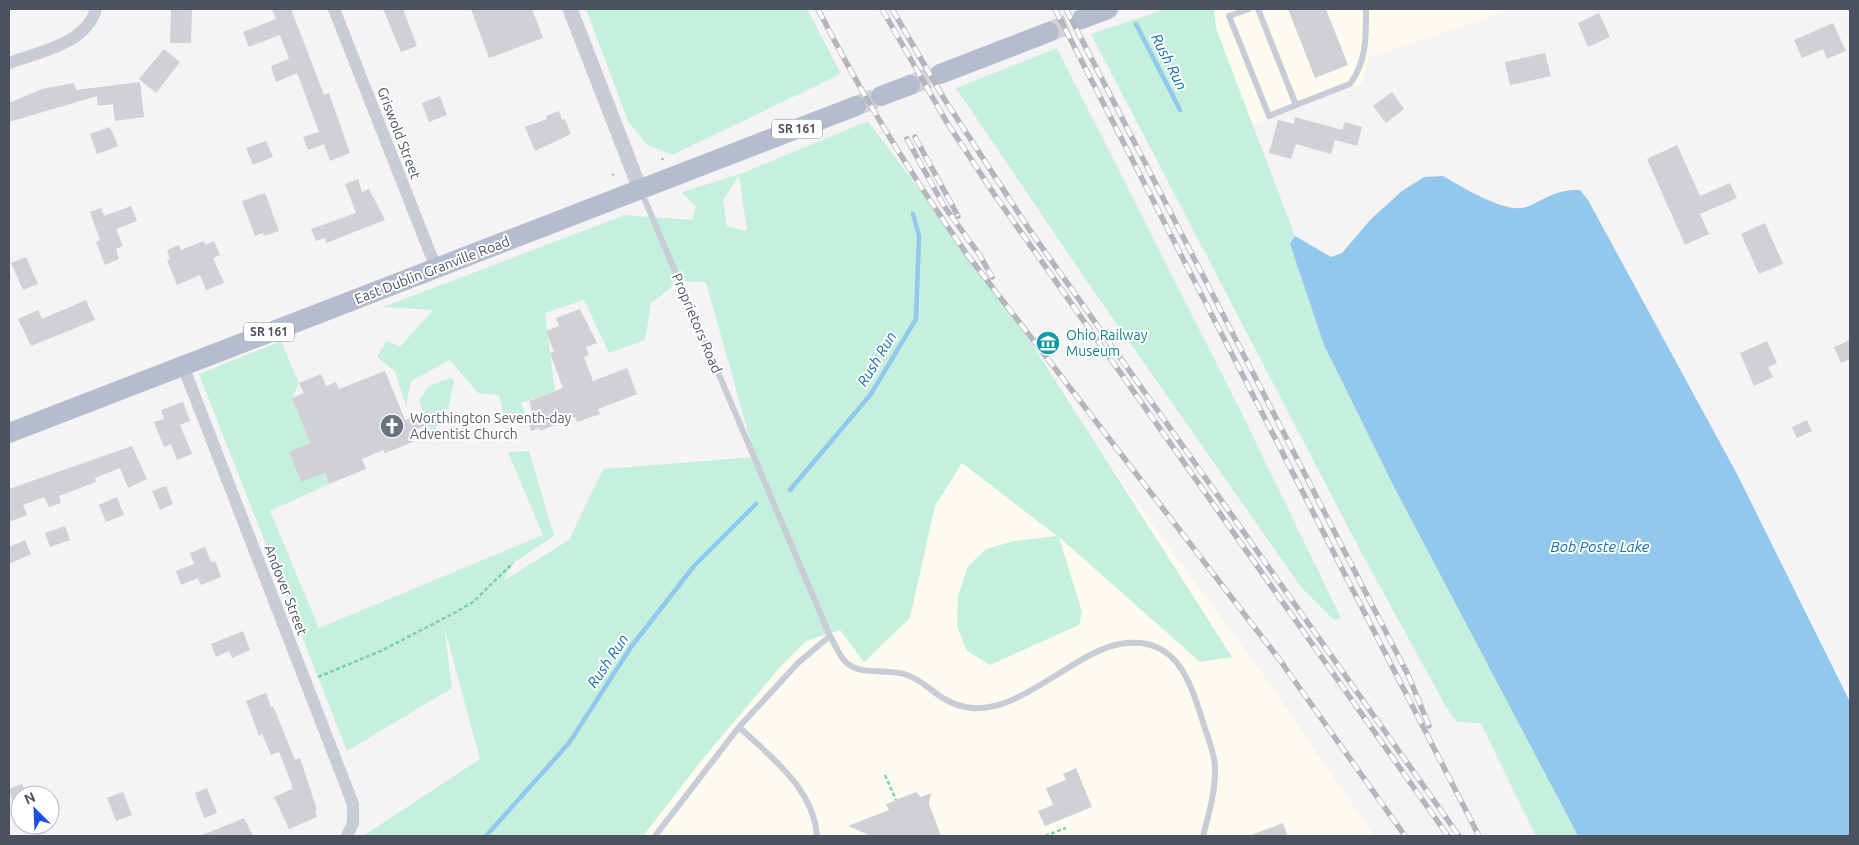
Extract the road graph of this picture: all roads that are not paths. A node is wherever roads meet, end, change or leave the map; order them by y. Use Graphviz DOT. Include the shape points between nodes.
graph roads {
  1 [pos="334,9"];
  2 [pos="570,9"];
  3 [pos="1108,9"];
  4 [pos="1248,9"];
  5 [pos="1258,9"];
  6 [pos="1366,9"];
  7 [pos="95,12"];
  8 [pos="1082,19"];
  9 [pos="1049,32"];
  10 [pos="9,63"];
  11 [pos="940,74"];
  12 [pos="910,85"];
  13 [pos="882,96"];
  14 [pos="1296,105"];
  15 [pos="856,106"];
  16 [pos="640,189"];
  17 [pos="436,268"];
  18 [pos="183,366"];
  19 [pos="9,433"];
  20 [pos="830,636"];
  21 [pos="739,727"];
  22 [pos="350,832"];
  23 [pos="655,836"];
  24 [pos="817,836"];
  25 [pos="1203,836"];
  1 -- 17 [label="street, Griswold Street"];
  2 -- 16 [label="street, Proprietors Road"];
  3 -- 8 [label="main road"];
  4 -- 14 [label="lane" via="1229,16 1269,116"];
  5 -- 14 [label="lane"];
  6 -- 14 [label="lane" via="1365,51 1350,84"];
  7 -- 10 [label="street" via="75,38"];
  9 -- 11 [label="main road"];
  12 -- 13 [label="main road"];
  15 -- 16 [label="main road, East Dublin Granville Road / SR 161"];
  16 -- 17 [label="main road, East Dublin Granville Road / SR 161"];
  16 -- 20 [label="lane, Proprietors Road"];
  17 -- 18 [label="main road, East Dublin Granville Road / SR 161"];
  18 -- 19 [label="main road, East Dublin Granville Road / SR 161"];
  18 -- 22 [label="street, Andover Street" via="353,804"];
  20 -- 21 [label="lane" via="798,663"];
  20 -- 25 [label="lane, Proprietors Road" via="844,660 856,669 896,671 909,675 945,701 967,708 999,704 1027,693 1075,664 1120,644 1152,646 1168,654 1181,665 1191,684 1215,766 1211,808"];
  21 -- 23 [label="lane"];
  21 -- 24 [label="lane" via="780,765 804,794 816,820"];
}
